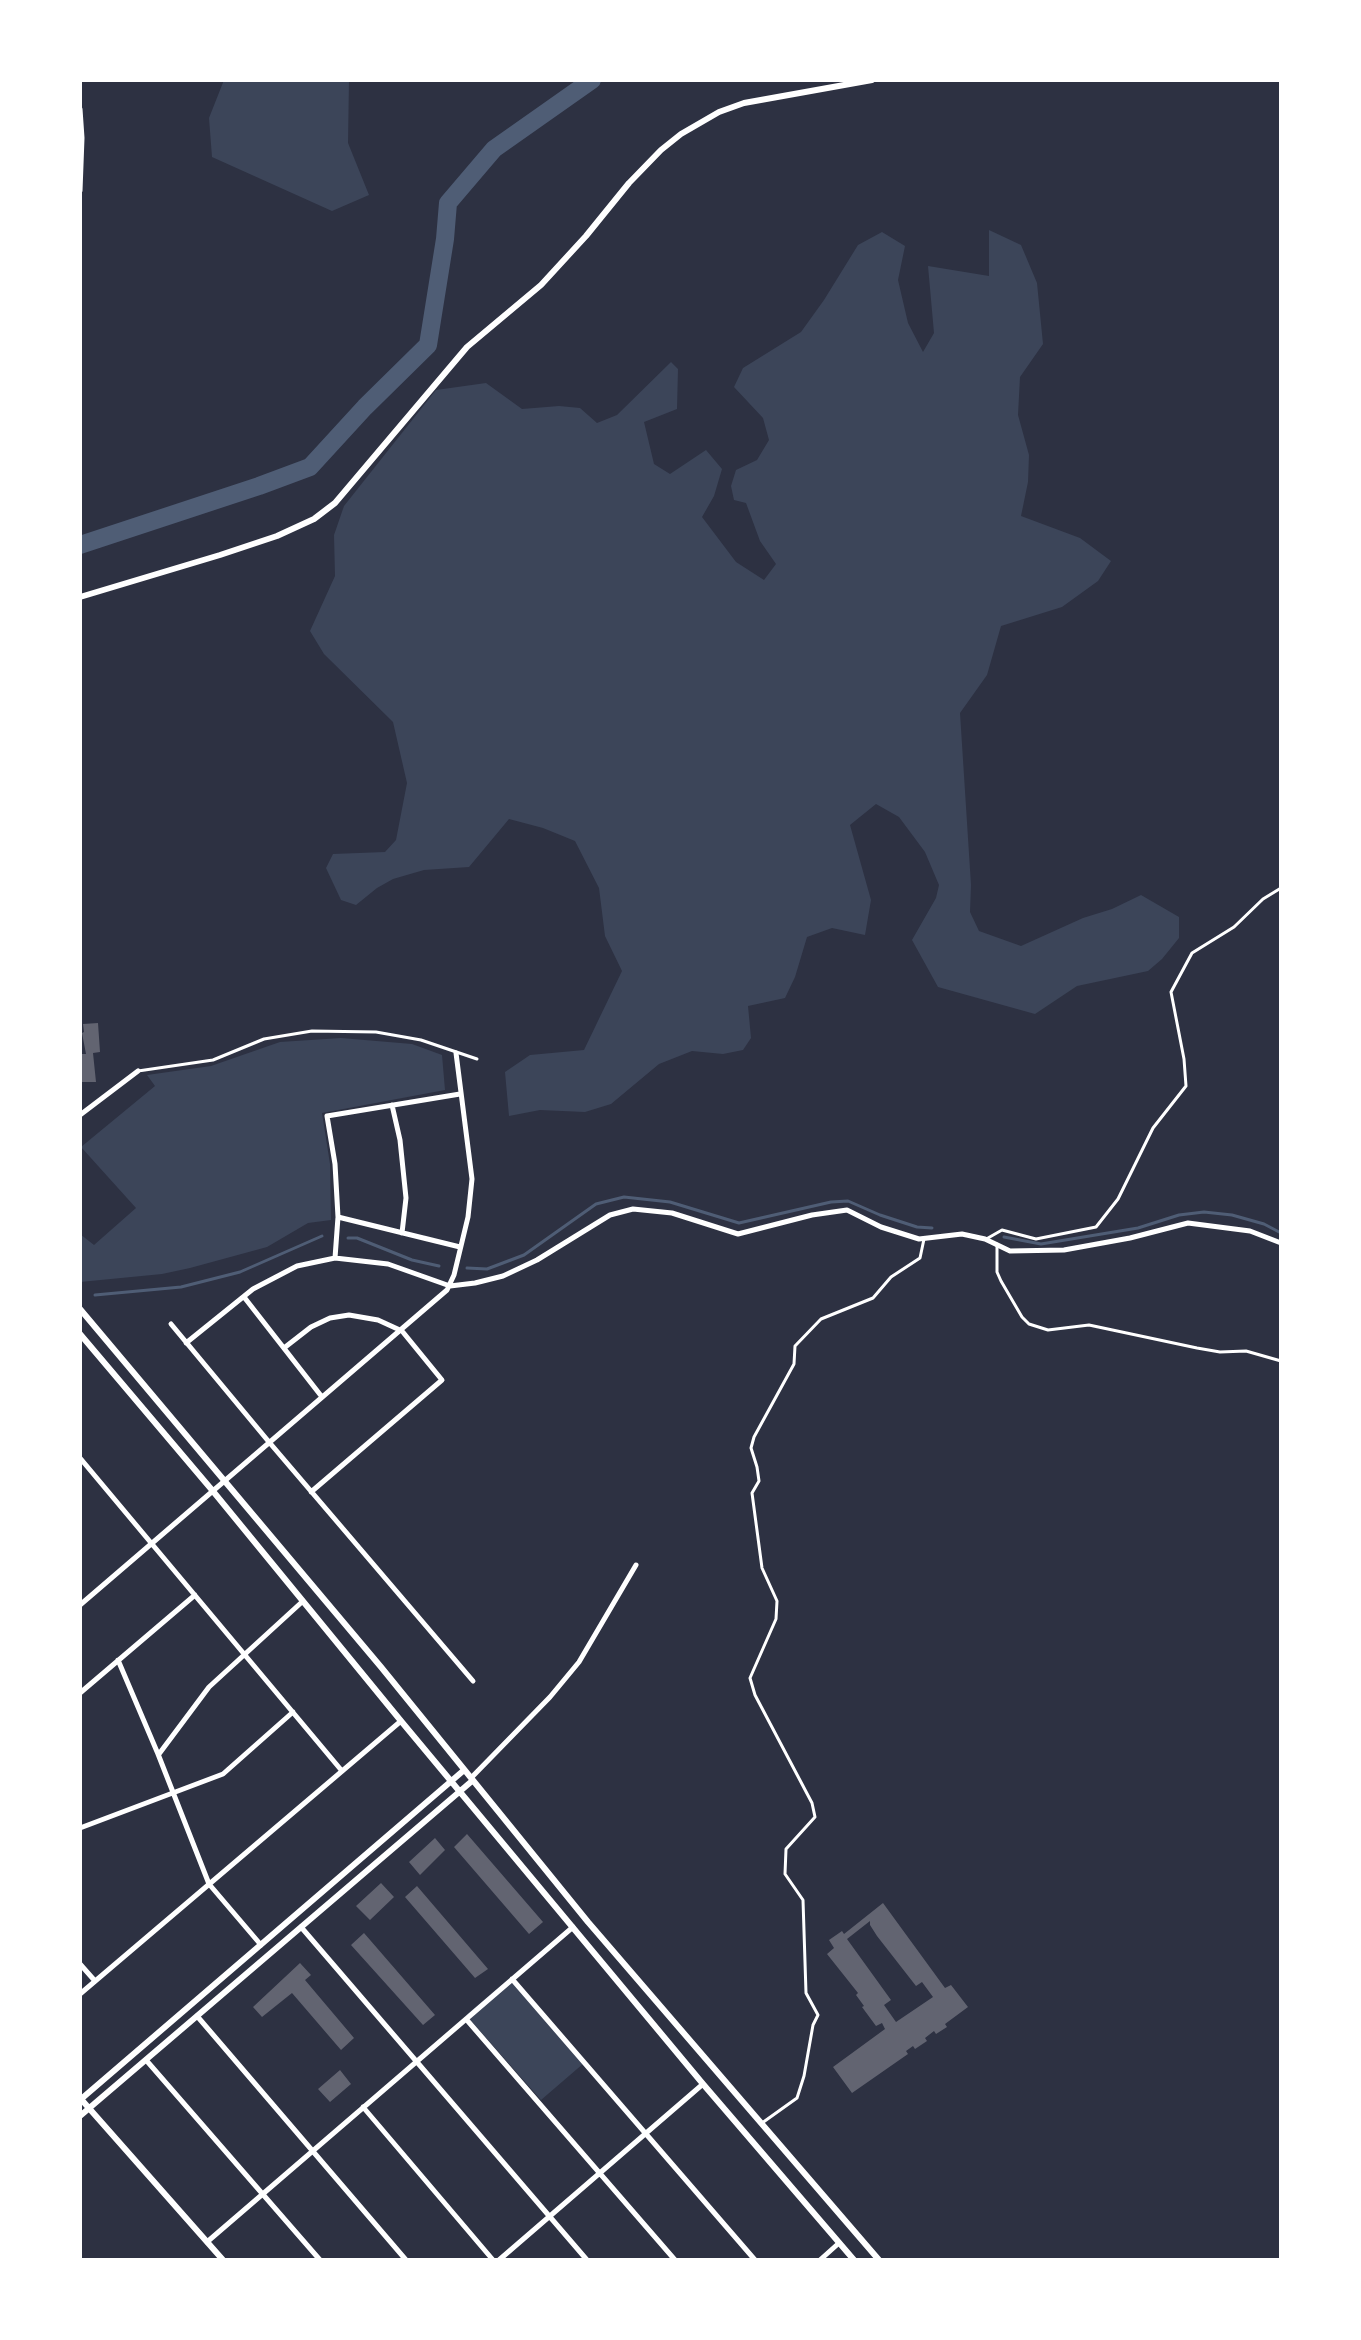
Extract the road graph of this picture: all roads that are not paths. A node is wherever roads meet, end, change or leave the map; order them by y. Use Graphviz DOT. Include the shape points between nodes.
graph roads {
  1 [pos="872,80"];
  2 [pos="80,109"];
  3 [pos="80,191"];
  4 [pos="80,597"];
  5 [pos="1281,888"];
  6 [pos="456,1053"];
  7 [pos="477,1059"];
  8 [pos="138,1071"];
  9 [pos="460,1094"];
  10 [pos="392,1105"];
  11 [pos="80,1115"];
  12 [pos="338,1217"];
  13 [pos="402,1233"];
  14 [pos="924,1239"];
  15 [pos="985,1239"];
  16 [pos="1281,1243"];
  17 [pos="997,1244"];
  18 [pos="460,1247"];
  19 [pos="335,1258"];
  20 [pos="450,1286"];
  21 [pos="244,1297"];
  22 [pos="80,1309"];
  23 [pos="171,1324"];
  24 [pos="402,1331"];
  25 [pos="80,1334"];
  26 [pos="186,1343"];
  27 [pos="284,1348"];
  28 [pos="1281,1361"];
  29 [pos="322,1397"];
  30 [pos="269,1442"];
  31 [pos="80,1458"];
  32 [pos="224,1480"];
  33 [pos="212,1490"];
  34 [pos="311,1492"];
  35 [pos="152,1543"];
  36 [pos="636,1565"];
  37 [pos="195,1595"];
  38 [pos="82,1601"];
  39 [pos="303,1601"];
  40 [pos="244,1653"];
  41 [pos="118,1660"];
  42 [pos="473,1681"];
  43 [pos="80,1693"];
  44 [pos="293,1712"];
  45 [pos="401,1721"];
  46 [pos="158,1754"];
  47 [pos="342,1771"];
  48 [pos="463,1771"];
  49 [pos="471,1780"];
  50 [pos="452,1781"];
  51 [pos="460,1791"];
  52 [pos="173,1792"];
  53 [pos="80,1828"];
  54 [pos="209,1884"];
  55 [pos="301,1927"];
  56 [pos="573,1927"];
  57 [pos="261,1945"];
  58 [pos="80,1964"];
  59 [pos="512,1979"];
  60 [pos="95,1981"];
  61 [pos="80,1994"];
  62 [pos="197,2016"];
  63 [pos="466,2019"];
  64 [pos="146,2060"];
  65 [pos="416,2061"];
  66 [pos="703,2084"];
  67 [pos="80,2099"];
  68 [pos="363,2107"];
  69 [pos="89,2108"];
  70 [pos="80,2116"];
  71 [pos="762,2123"];
  72 [pos="646,2133"];
  73 [pos="313,2150"];
  74 [pos="600,2173"];
  75 [pos="262,2193"];
  76 [pos="549,2217"];
  77 [pos="207,2242"];
  78 [pos="839,2243"];
  79 [pos="223,2260"];
  80 [pos="320,2260"];
  81 [pos="406,2260"];
  82 [pos="496,2260"];
  83 [pos="587,2260"];
  84 [pos="675,2260"];
  85 [pos="755,2260"];
  86 [pos="820,2260"];
  87 [pos="854,2260"];
  88 [pos="879,2260"];
  1 -- 4 [label="street" via="744,103 704,120 661,150 541,285 467,347 335,503 314,519 220,555"];
  2 -- 3 [label="street"];
  5 -- 15 [label="lane" via="1192,953 1171,992 1186,1086 1153,1128 1118,1199 1096,1227 1036,1239 1002,1230"];
  6 -- 7 [label="lane"];
  6 -- 8 [label="lane" via="376,1032 312,1031 264,1039 213,1060"];
  6 -- 9 [label="street"];
  8 -- 11 [label="street"];
  9 -- 10 [label="street"];
  9 -- 18 [label="street" via="472,1179"];
  10 -- 12 [label="street" via="327,1116"];
  10 -- 13 [label="street" via="406,1198"];
  12 -- 13 [label="street"];
  12 -- 19 [label="street"];
  13 -- 18 [label="street"];
  14 -- 15 [label="street" via="962,1234"];
  14 -- 20 [label="street" via="847,1210 738,1234 672,1213 633,1209 610,1215 503,1276"];
  14 -- 71 [label="lane" via="920,1258 891,1277 873,1298 821,1319 795,1346 794,1364 751,1448 759,1481 752,1493 762,1568 777,1601 776,1619 750,1678 815,1817 786,1849 785,1874 803,1900 806,1993 818,2015 797,2098"];
  15 -- 17 [label="street"];
  16 -- 17 [label="street" via="1250,1231 1188,1223 1064,1250 1010,1251"];
  17 -- 28 [label="lane" via="997,1272 1029,1324 1048,1330 1089,1325"];
  18 -- 20 [label="street"];
  19 -- 20 [label="street" via="388,1264"];
  19 -- 21 [label="street" via="297,1266"];
  20 -- 24 [label="street"];
  21 -- 26 [label="street"];
  21 -- 27 [label="street"];
  22 -- 32 [label="street"];
  23 -- 26 [label="street"];
  24 -- 27 [label="street" via="349,1315 311,1327"];
  24 -- 29 [label="street"];
  24 -- 34 [label="street" via="442,1380"];
  25 -- 33 [label="street"];
  26 -- 30 [label="street"];
  27 -- 29 [label="street"];
  29 -- 30 [label="street"];
  30 -- 32 [label="street"];
  30 -- 34 [label="street"];
  31 -- 35 [label="street"];
  32 -- 33 [label="street"];
  32 -- 48 [label="street"];
  33 -- 35 [label="street"];
  33 -- 39 [label="street"];
  34 -- 42 [label="street"];
  35 -- 37 [label="street"];
  35 -- 38 [label="street"];
  36 -- 49 [label="street" via="579,1662"];
  37 -- 40 [label="street"];
  37 -- 41 [label="street"];
  39 -- 40 [label="street"];
  39 -- 45 [label="street"];
  40 -- 44 [label="street"];
  40 -- 46 [label="street" via="209,1687"];
  41 -- 43 [label="street"];
  41 -- 46 [label="street"];
  44 -- 47 [label="street"];
  44 -- 52 [label="street" via="223,1774"];
  45 -- 47 [label="street"];
  45 -- 50 [label="street"];
  46 -- 52 [label="street"];
  47 -- 54 [label="street"];
  48 -- 49 [label="street"];
  48 -- 50 [label="street"];
  49 -- 51 [label="street"];
  49 -- 71 [label="street"];
  50 -- 51 [label="street"];
  50 -- 57 [label="street"];
  51 -- 55 [label="street"];
  51 -- 56 [label="street"];
  52 -- 53 [label="street"];
  52 -- 54 [label="street"];
  54 -- 57 [label="street"];
  54 -- 60 [label="street"];
  55 -- 62 [label="street"];
  55 -- 65 [label="street"];
  56 -- 59 [label="street"];
  56 -- 66 [label="street"];
  57 -- 67 [label="street"];
  58 -- 60 [label="street"];
  59 -- 63 [label="street"];
  59 -- 72 [label="street"];
  60 -- 61 [label="street"];
  62 -- 64 [label="street"];
  62 -- 73 [label="street"];
  63 -- 65 [label="street"];
  63 -- 74 [label="street"];
  64 -- 69 [label="street"];
  64 -- 75 [label="street"];
  65 -- 68 [label="street"];
  65 -- 76 [label="street"];
  66 -- 72 [label="street"];
  66 -- 78 [label="street"];
  67 -- 69 [label="street"];
  68 -- 73 [label="street"];
  68 -- 82 [label="street"];
  69 -- 70 [label="street"];
  69 -- 77 [label="street"];
  71 -- 88 [label="street"];
  72 -- 74 [label="street"];
  72 -- 85 [label="street"];
  73 -- 75 [label="street"];
  73 -- 81 [label="street"];
  74 -- 76 [label="street"];
  74 -- 84 [label="street"];
  75 -- 77 [label="street"];
  75 -- 80 [label="street"];
  76 -- 82 [label="street"];
  76 -- 83 [label="street"];
  77 -- 79 [label="street"];
  78 -- 86 [label="street"];
  78 -- 87 [label="street"];
}
